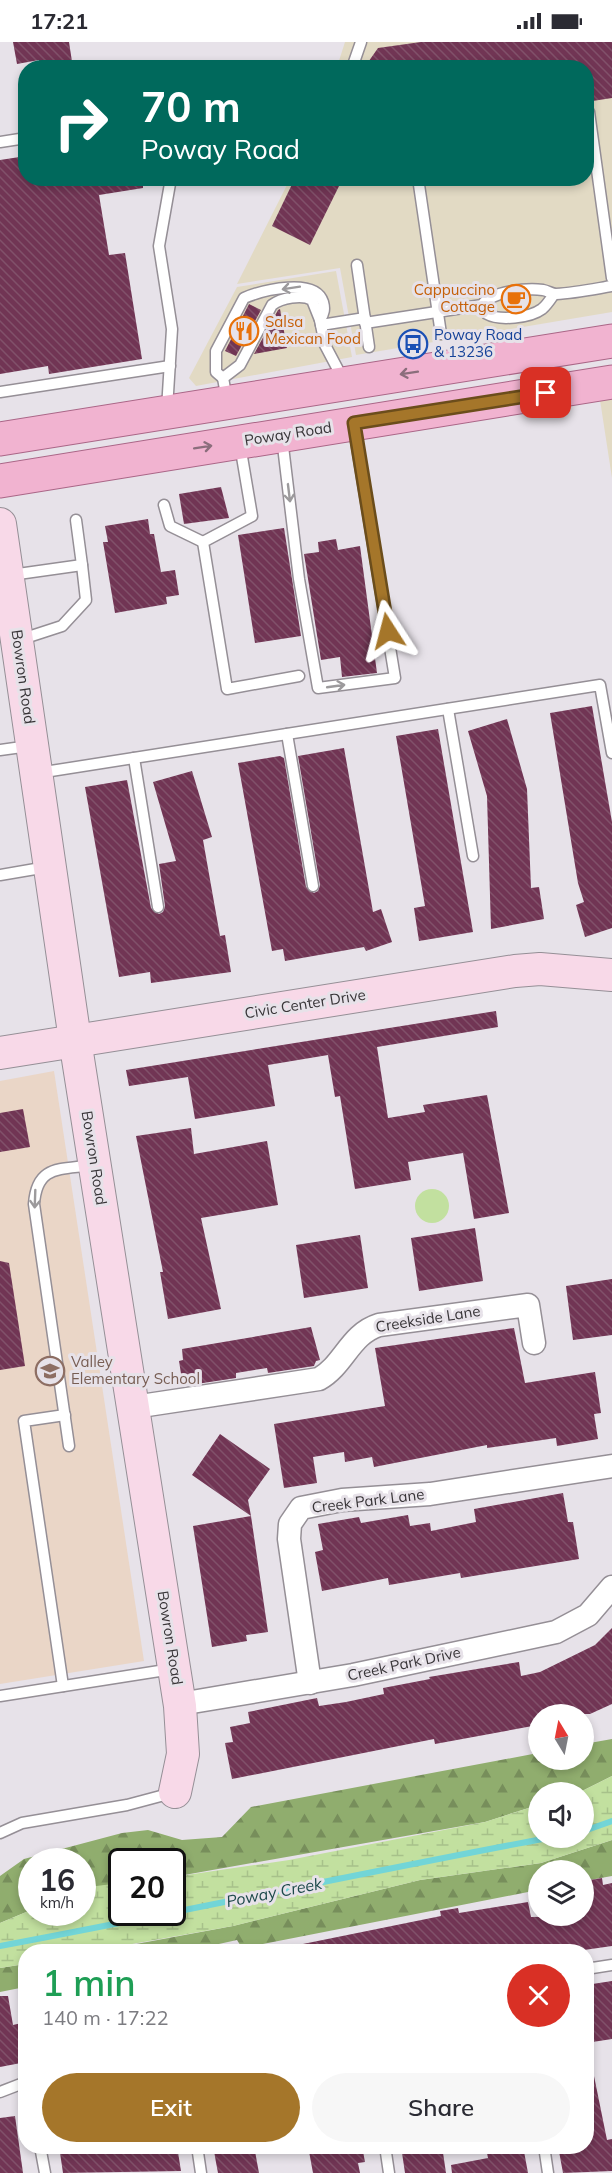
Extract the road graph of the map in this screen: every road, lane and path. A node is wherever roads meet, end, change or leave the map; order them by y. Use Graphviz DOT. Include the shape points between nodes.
graph roads {
  1 [pos="361,42"];
  2 [pos="355,60"];
  3 [pos="18,139"];
  4 [pos="0,142"];
  5 [pos="594,148"];
  6 [pos="170,186"];
  7 [pos="419,186"];
  8 [pos="357,265"];
  9 [pos="612,278"];
  10 [pos="612,286"];
  11 [pos="554,294"];
  12 [pos="482,305"];
  13 [pos="437,312"];
  14 [pos="365,320"];
  15 [pos="321,322"];
  16 [pos="441,334"];
  17 [pos="612,343"];
  18 [pos="369,347"];
  19 [pos="170,366"];
  20 [pos="446,368"];
  21 [pos="612,382"];
  22 [pos="346,384"];
  23 [pos="225,390"];
  24 [pos="0,392"];
  25 [pos="457,406"];
  26 [pos="172,412"];
  27 [pos="354,423"];
  28 [pos="264,438"];
  29 [pos="0,441"];
  30 [pos="68,470"];
  31 [pos="0,481"];
  32 [pos="164,505"];
  33 [pos="76,520"];
  34 [pos="0,524"];
  35 [pos="203,542"];
  36 [pos="82,565"];
  37 [pos="8,576"];
  38 [pos="18,641"];
  39 [pos="299,676"];
  40 [pos="448,709"];
  41 [pos="287,734"];
  42 [pos="0,750"];
  43 [pos="612,753"];
  44 [pos="134,758"];
  45 [pos="35,759"];
  46 [pos="473,856"];
  47 [pos="50,867"];
  48 [pos="0,875"];
  49 [pos="313,886"];
  50 [pos="159,907"];
  51 [pos="612,975"];
  52 [pos="75,1040"];
  53 [pos="0,1053"];
  54 [pos="96,1164"];
  55 [pos="534,1343"];
  56 [pos="134,1407"];
  57 [pos="65,1414"];
  58 [pos="69,1446"];
  59 [pos="612,1466"];
  60 [pos="612,1587"];
  61 [pos="174,1668"];
  62 [pos="310,1683"];
  63 [pos="63,1686"];
  64 [pos="0,1696"];
  65 [pos="180,1704"];
  66 [pos="175,1792"];
  67 [pos="0,1833"];
  68 [pos="612,1965"];
  69 [pos="594,1968"];
  70 [pos="18,2085"];
  71 [pos="0,2092"];
  72 [pos="41,2154"];
  73 [pos="198,2154"];
  74 [pos="386,2154"];
  75 [pos="545,2154"];
  76 [pos="45,2173"];
  77 [pos="201,2173"];
  78 [pos="389,2173"];
  79 [pos="548,2173"];
  1 -- 2 [label="lane"];
  3 -- 4 [label="lane"];
  5 -- 9 [label="lane"];
  6 -- 19 [label="lane" via="159,246 172,329"];
  7 -- 13 [label="lane"];
  8 -- 14 [label="lane"];
  10 -- 11 [label="lane"];
  11 -- 12 [label="lane" via="531,290 497,295"];
  11 -- 12 [label="lane" via="543,309 526,314 494,318"];
  12 -- 13 [label="lane"];
  13 -- 14 [label="lane"];
  13 -- 16 [label="lane"];
  14 -- 15 [label="lane"];
  14 -- 18 [label="lane"];
  15 -- 22 [label="lane" via="325,345"];
  15 -- 23 [label="lane" via="309,298 275,302"];
  15 -- 23 [label="lane, one-way" via="322,298 307,286 244,298 214,355 216,372"];
  17 -- 20 [label="main road"];
  17 -- 25 [label="main road" via="580,363 468,382 458,396"];
  19 -- 24 [label="lane"];
  19 -- 26 [label="lane"];
  20 -- 22 [label="main road, one-way"];
  20 -- 28 [label="main road" via="445,383 435,391 313,411"];
  21 -- 25 [label="main road, Poway Road"];
  22 -- 23 [label="main road"];
  23 -- 26 [label="main road"];
  25 -- 27 [label="main road, Poway Road"];
  26 -- 29 [label="main road"];
  26 -- 30 [label="main road" via="180,422 172,432 116,444"];
  27 -- 28 [label="main road, Poway Road"];
  28 -- 27 [label="lane, one-way" via="299,579 318,688 395,678"];
  30 -- 28 [label="main road, Poway Road, one-way"];
  28 -- 35 [label="lane" via="252,516"];
  30 -- 31 [label="main road, Poway Road"];
  32 -- 35 [label="lane" via="170,526"];
  33 -- 36 [label="lane"];
  34 -- 37 [label="street, Bowron Road"];
  35 -- 39 [label="lane" via="227,689"];
  36 -- 37 [label="lane"];
  36 -- 38 [label="lane" via="86,600 62,626"];
  37 -- 38 [label="street, Bowron Road"];
  38 -- 45 [label="street, Bowron Road"];
  40 -- 41 [label="lane"];
  40 -- 43 [label="lane" via="600,685"];
  40 -- 46 [label="lane"];
  41 -- 44 [label="lane"];
  41 -- 49 [label="lane"];
  42 -- 45 [label="lane"];
  44 -- 45 [label="lane"];
  44 -- 50 [label="lane"];
  45 -- 47 [label="street, Bowron Road"];
  47 -- 48 [label="lane"];
  47 -- 52 [label="street, Bowron Road"];
  51 -- 52 [label="street, Civic Center Drive" via="540,969 515,971"];
  52 -- 53 [label="street, Civic Center Drive"];
  52 -- 54 [label="street, Bowron Road"];
  54 -- 56 [label="street, Bowron Road"];
  54 -- 57 [label="lane, one-way" via="51,1172 36,1186 38,1239"];
  55 -- 56 [label="street, Creekside Lane" via="532,1297 369,1328 358,1336 330,1373 319,1379"];
  56 -- 61 [label="street, Bowron Road"];
  57 -- 58 [label="lane"];
  57 -- 63 [label="lane" via="24,1421"];
  59 -- 62 [label="street, Creek Park Lane" via="430,1494 342,1500 301,1509 290,1524 289,1539"];
  60 -- 62 [label="street, Creek Park Drive" via="588,1615 556,1632"];
  61 -- 63 [label="lane"];
  61 -- 65 [label="street, Bowron Road"];
  62 -- 65 [label="street, Creek Park Drive"];
  63 -- 64 [label="lane"];
  65 -- 66 [label="street, Bowron Road" via="183,1754"];
  66 -- 67 [label="lane" via="127,1805 22,1823"];
  68 -- 69 [label="lane"];
  70 -- 71 [label="lane"];
  72 -- 76 [label="lane"];
  73 -- 77 [label="lane"];
  74 -- 78 [label="lane"];
  75 -- 79 [label="lane"];
}
